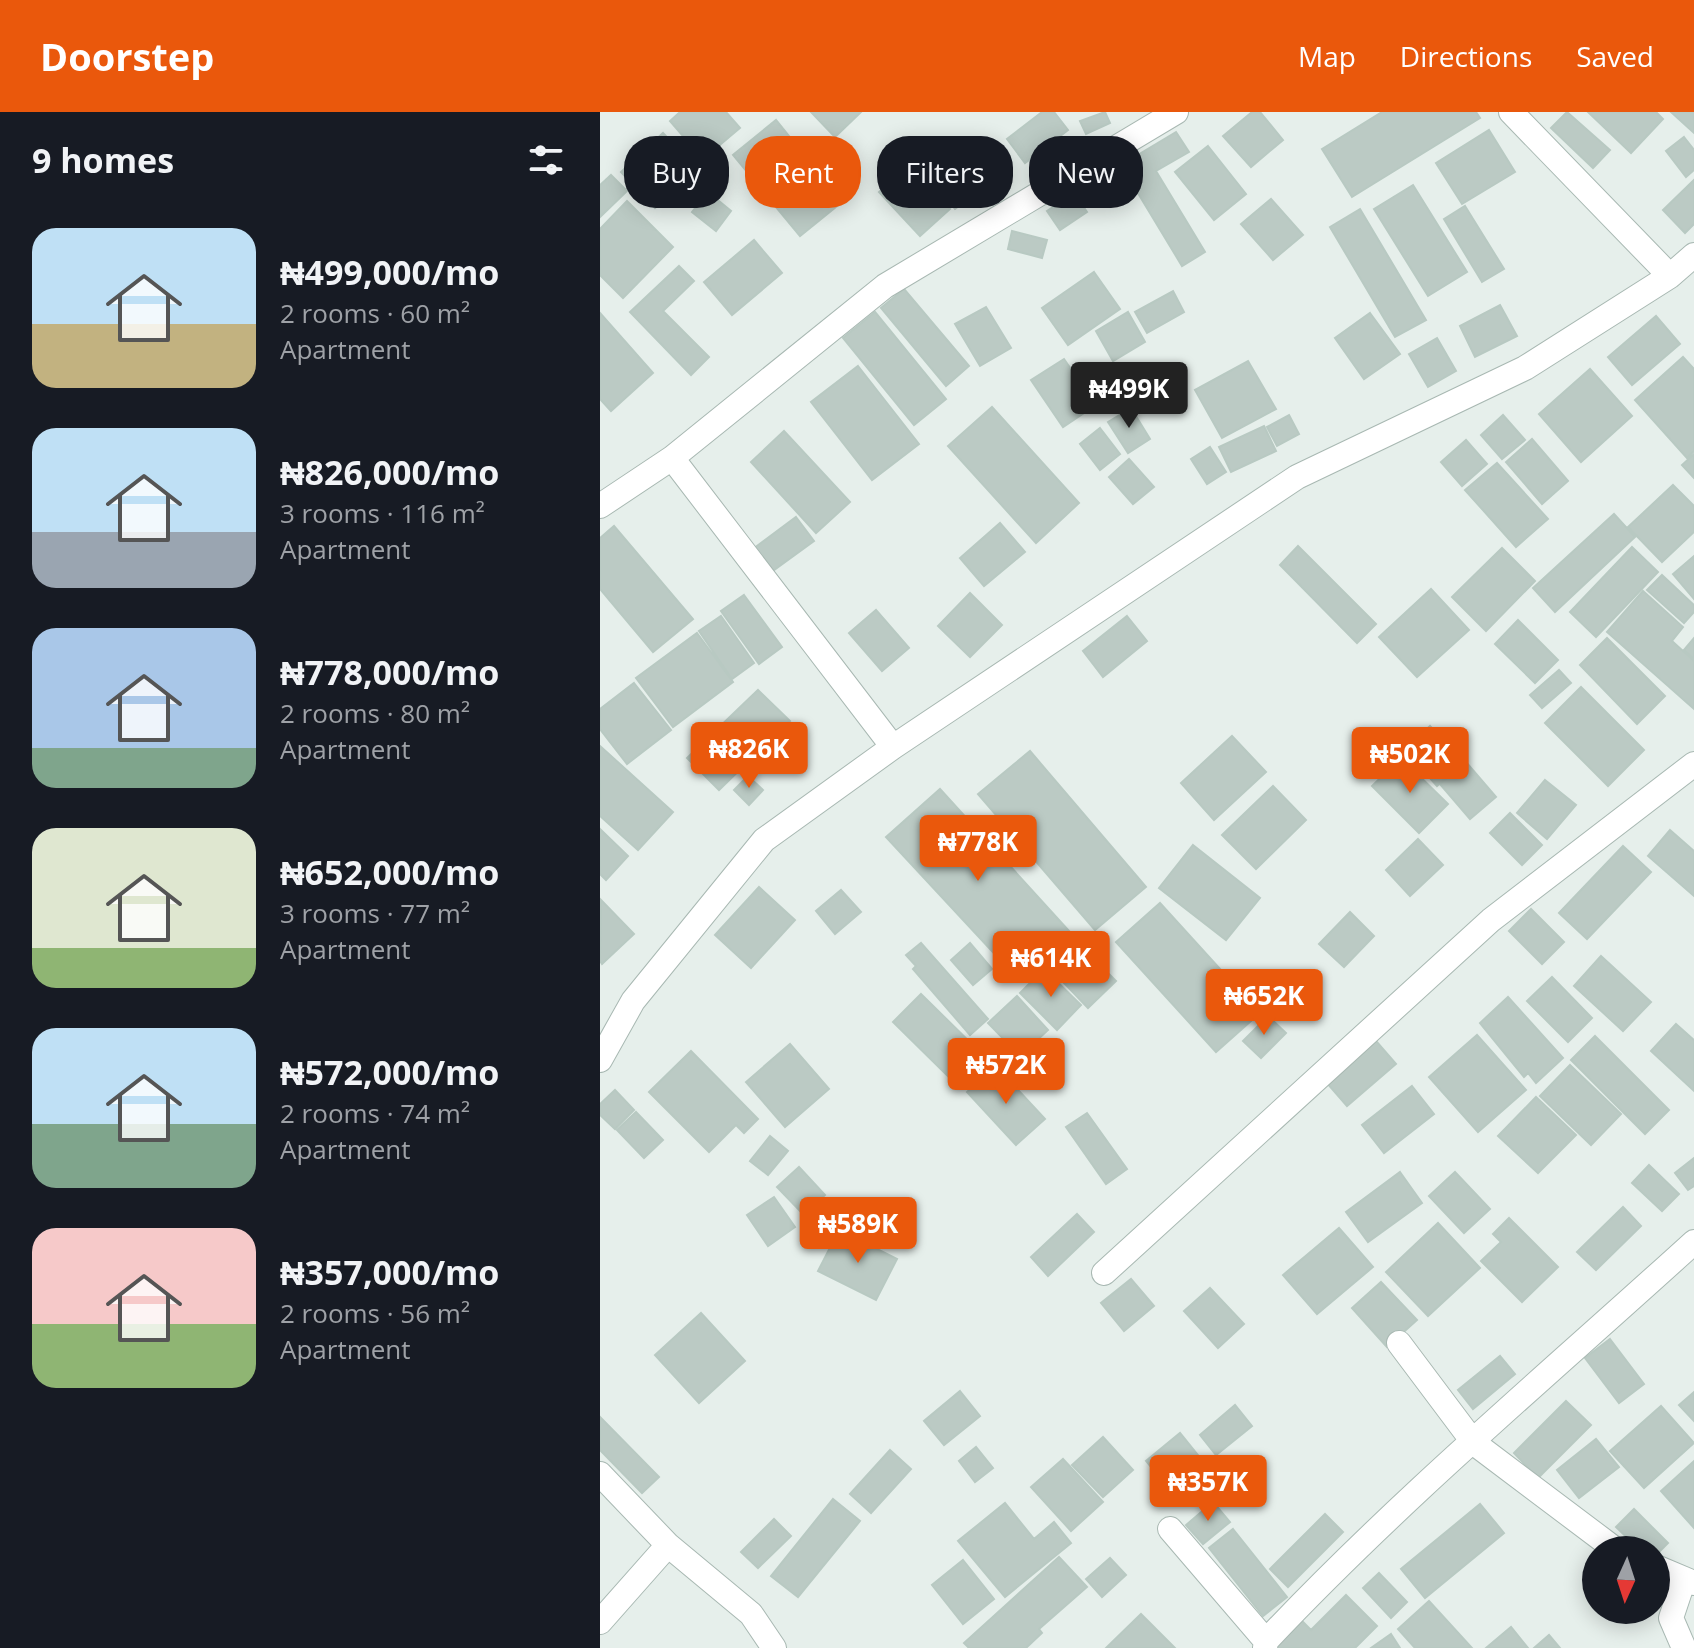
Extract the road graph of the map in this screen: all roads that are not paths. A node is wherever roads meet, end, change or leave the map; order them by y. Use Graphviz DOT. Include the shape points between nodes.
graph roads {
  1 [pos="1176,112"];
  2 [pos="1511,112"];
  3 [pos="1694,255"];
  4 [pos="1670,276"];
  5 [pos="672,458"];
  6 [pos="600,506"];
  7 [pos="893,747"];
  8 [pos="1694,764"];
  9 [pos="600,1060"];
  10 [pos="1694,1242"];
  11 [pos="1104,1273"];
  12 [pos="1399,1343"];
  13 [pos="1474,1443"];
  14 [pos="600,1474"];
  15 [pos="1170,1529"];
  16 [pos="1597,1536"];
  17 [pos="668,1545"];
  18 [pos="1670,1573"];
  19 [pos="1689,1581"];
  20 [pos="600,1622"];
  21 [pos="1265,1645"];
  22 [pos="774,1648"];
  23 [pos="1684,1648"];
  1 -- 5 [label="street" via="885,286"];
  2 -- 4 [label="street"];
  3 -- 4 [label="street"];
  4 -- 7 [label="street" via="1525,368 1297,477"];
  5 -- 6 [label="street"];
  5 -- 7 [label="street"];
  7 -- 9 [label="street" via="764,840 633,1001"];
  8 -- 11 [label="street" via="1491,920"];
  10 -- 13 [label="street"];
  12 -- 13 [label="street"];
  13 -- 16 [label="street"];
  13 -- 21 [label="street" via="1429,1476 1350,1551"];
  14 -- 17 [label="street"];
  15 -- 21 [label="street"];
  17 -- 20 [label="street"];
  17 -- 22 [label="street" via="751,1614"];
  18 -- 19 [label="street"];
  19 -- 23 [label="street" via="1671,1618"];
}
